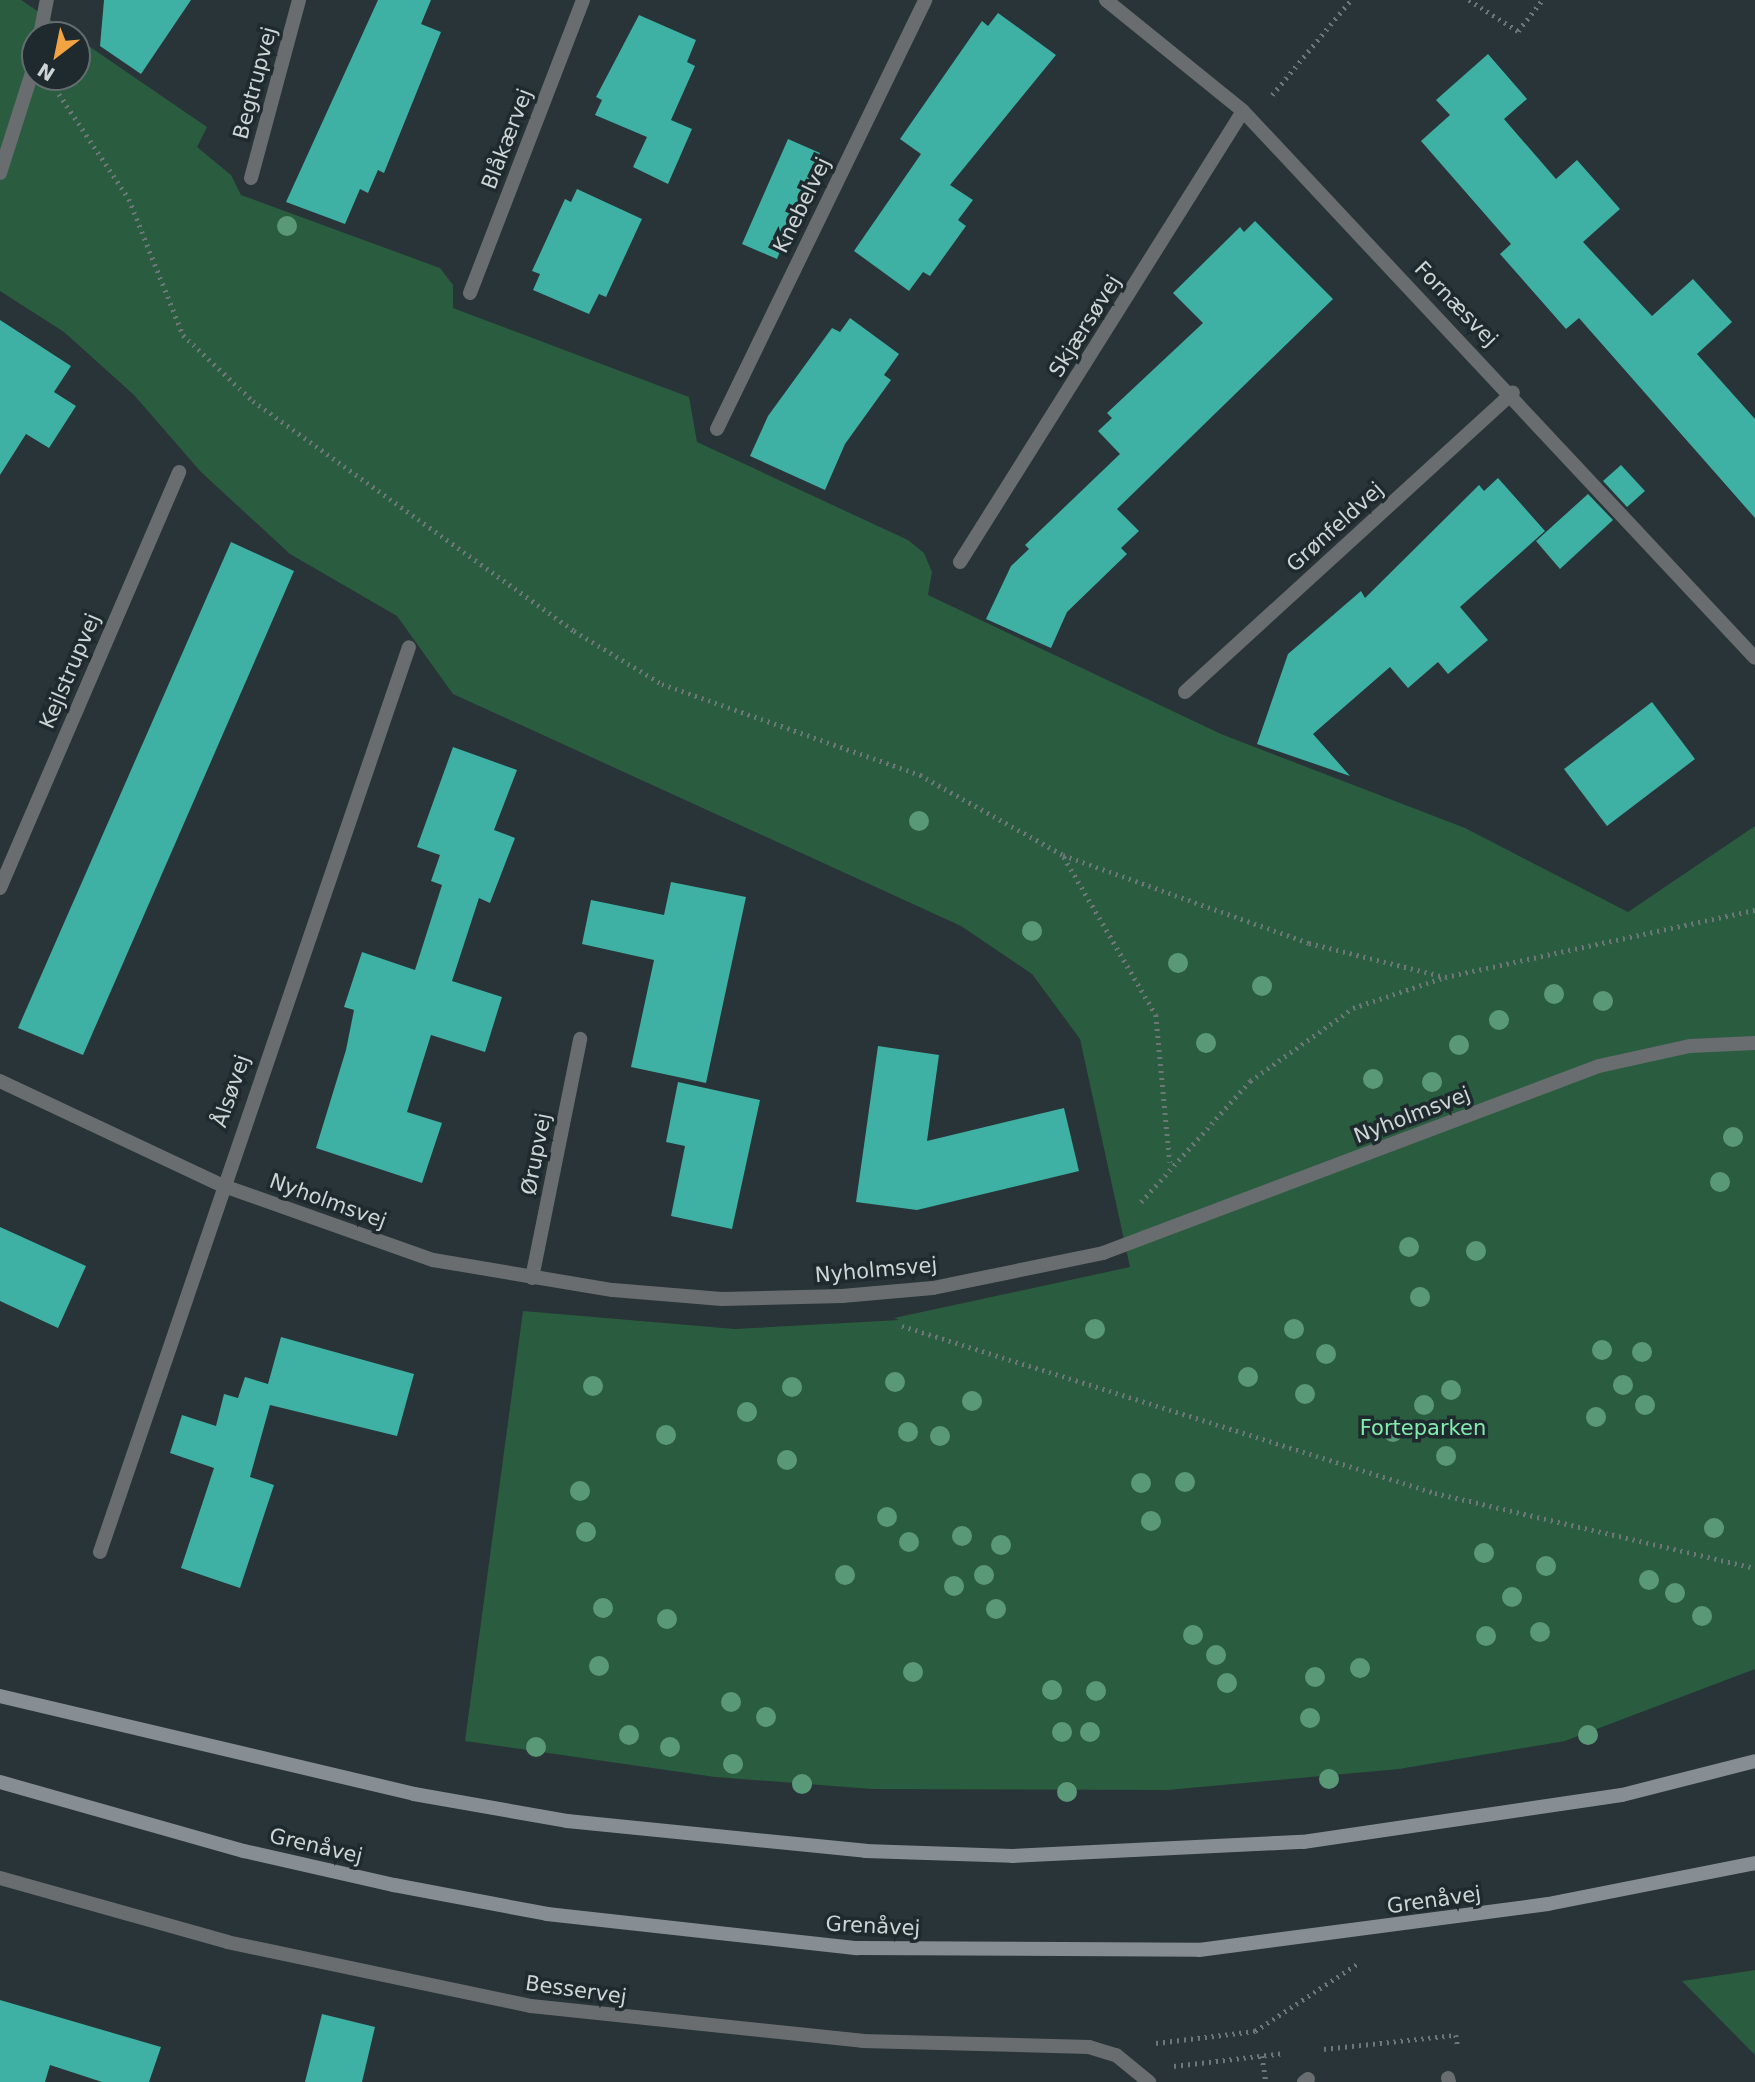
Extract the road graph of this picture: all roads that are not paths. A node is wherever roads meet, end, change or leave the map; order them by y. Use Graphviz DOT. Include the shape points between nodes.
graph roads {
  1 [pos="47,0"];
  2 [pos="299,0"];
  3 [pos="583,0"];
  4 [pos="925,0"];
  5 [pos="1106,0"];
  6 [pos="43,21"];
  7 [pos="26,91"];
  8 [pos="1247,115"];
  9 [pos="0,173"];
  10 [pos="251,178"];
  11 [pos="470,293"];
  12 [pos="1513,394"];
  13 [pos="717,429"];
  14 [pos="180,472"];
  15 [pos="960,562"];
  16 [pos="409,647"];
  17 [pos="1755,658"];
  18 [pos="1185,692"];
  19 [pos="0,888"];
  20 [pos="580,1039"];
  21 [pos="1755,1043"];
  22 [pos="0,1081"];
  23 [pos="221,1185"];
  24 [pos="532,1278"];
  25 [pos="100,1552"];
  26 [pos="0,1696"];
  27 [pos="1755,1761"];
  28 [pos="0,1782"];
  29 [pos="1755,1863"];
  30 [pos="0,1878"];
  31 [pos="1149,2082"];
  1 -- 6 [label="street"];
  2 -- 10 [label="street, Begtrupvej"];
  3 -- 11 [label="street, Blåkærvej"];
  4 -- 13 [label="street, Knebelvej"];
  5 -- 8 [label="street, Fornæsvej"];
  7 -- 9 [label="street"];
  8 -- 12 [label="street, Fornæsvej"];
  8 -- 15 [label="street, Skjærsøvej"];
  12 -- 17 [label="street, Fornæsvej"];
  12 -- 18 [label="street, Grønfeldvej"];
  14 -- 19 [label="street, Kejlstrupvej"];
  16 -- 23 [label="street, Ålsøvej"];
  20 -- 24 [label="street, Ørupvej"];
  21 -- 24 [label="street, Nyholmsvej" via="1690,1046 1599,1066 1103,1254 933,1288 722,1299"];
  22 -- 23 [label="street, Nyholmsvej"];
  23 -- 24 [label="street, Nyholmsvej" via="433,1260"];
  23 -- 25 [label="street, Ålsøvej"];
  26 -- 27 [label="main road" via="414,1794 568,1821 865,1851 1012,1856 1303,1842 1622,1795"];
  28 -- 29 [label="main road, Grenåvej" via="244,1852 394,1885 560,1916 857,1948 1199,1950 1535,1906"];
  30 -- 31 [label="street, Besservej" via="227,1942 531,2006 862,2041 1089,2048 1135,2067"];
}
